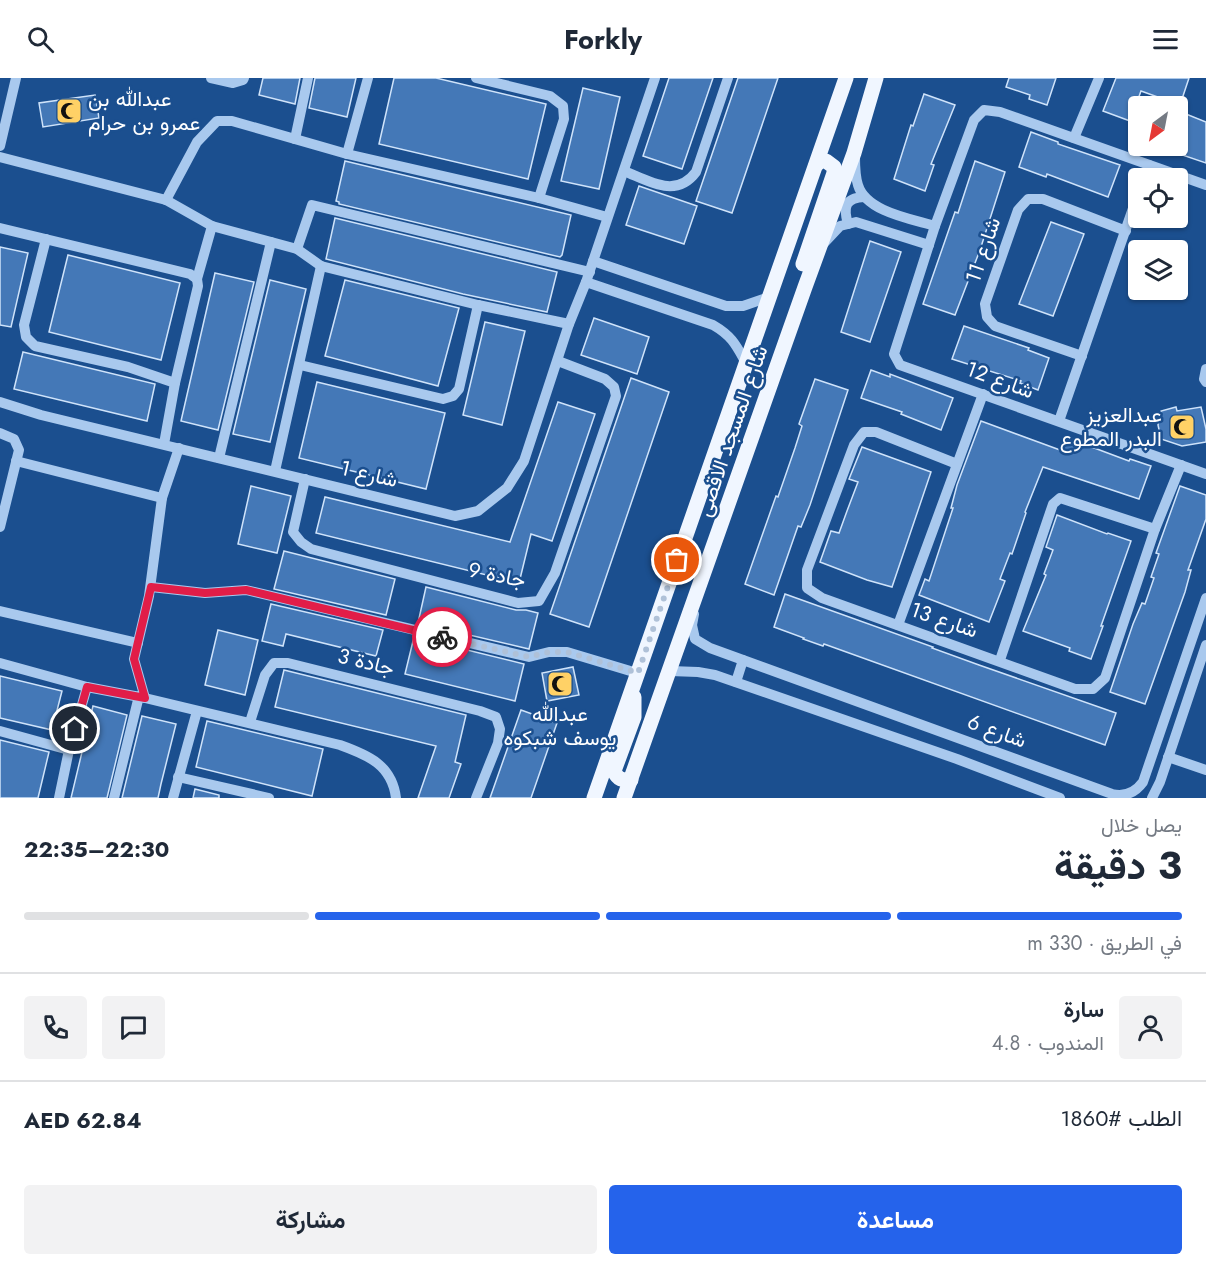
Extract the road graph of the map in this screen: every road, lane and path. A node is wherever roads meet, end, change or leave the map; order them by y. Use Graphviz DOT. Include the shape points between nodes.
graph roads {
  1 [pos="16,78"];
  2 [pos="211,78"];
  3 [pos="244,78"];
  4 [pos="308,78"];
  5 [pos="368,78"];
  6 [pos="476,78"];
  7 [pos="656,78"];
  8 [pos="728,78"];
  9 [pos="846,78"];
  10 [pos="876,78"];
  11 [pos="1099,78"];
  12 [pos="4,110"];
  13 [pos="1074,138"];
  14 [pos="295,139"];
  15 [pos="0,146"];
  16 [pos="854,153"];
  17 [pos="347,154"];
  18 [pos="0,157"];
  19 [pos="816,165"];
  20 [pos="1149,165"];
  21 [pos="1148,168"];
  22 [pos="624,171"];
  23 [pos="1206,185"];
  24 [pos="864,197"];
  25 [pos="539,198"];
  26 [pos="166,201"];
  27 [pos="607,217"];
  28 [pos="1128,222"];
  29 [pos="848,224"];
  30 [pos="212,226"];
  31 [pos="935,226"];
  32 [pos="0,228"];
  33 [pos="1125,231"];
  34 [pos="46,239"];
  35 [pos="271,242"];
  36 [pos="929,245"];
  37 [pos="820,248"];
  38 [pos="297,249"];
  39 [pos="321,266"];
  40 [pos="590,272"];
  41 [pos="197,279"];
  42 [pos="805,287"];
  43 [pos="769,297"];
  44 [pos="478,305"];
  45 [pos="569,324"];
  46 [pos="1082,356"];
  47 [pos="558,361"];
  48 [pos="746,363"];
  49 [pos="300,365"];
  50 [pos="1206,369"];
  51 [pos="1206,382"];
  52 [pos="175,383"];
  53 [pos="983,394"];
  54 [pos="0,402"];
  55 [pos="1059,422"];
  56 [pos="0,433"];
  57 [pos="164,444"];
  58 [pos="179,448"];
  59 [pos="219,458"];
  60 [pos="16,461"];
  61 [pos="957,464"];
  62 [pos="1181,465"];
  63 [pos="275,471"];
  64 [pos="1206,474"];
  65 [pos="305,479"];
  66 [pos="162,498"];
  67 [pos="0,527"];
  68 [pos="1155,529"];
  69 [pos="151,587"];
  70 [pos="696,594"];
  71 [pos="1205,603"];
  72 [pos="0,611"];
  73 [pos="898,625"];
  74 [pos="138,643"];
  75 [pos="1206,645"];
  76 [pos="743,660"];
  77 [pos="1000,660"];
  78 [pos="0,663"];
  79 [pos="670,670"];
  80 [pos="635,679"];
  81 [pos="736,682"];
  82 [pos="87,687"];
  83 [pos="142,697"];
  84 [pos="197,711"];
  85 [pos="250,722"];
  86 [pos="0,731"];
  87 [pos="1159,735"];
  88 [pos="1173,740"];
  89 [pos="69,750"];
  90 [pos="1168,757"];
  91 [pos="1206,770"];
  92 [pos="178,777"];
  93 [pos="631,780"];
  94 [pos="1134,792"];
  95 [pos="59,798"];
  96 [pos="114,798"];
  97 [pos="173,798"];
  98 [pos="269,798"];
  99 [pos="396,798"];
  100 [pos="477,798"];
  101 [pos="594,798"];
  102 [pos="624,798"];
  103 [pos="1060,798"];
  104 [pos="1145,798"];
  105 [pos="1152,798"];
  1 -- 12 [label="street"];
  2 -- 3 [label="street" via="233,82"];
  4 -- 14 [label="street"];
  5 -- 17 [label="street"];
  6 -- 25 [label="street" via="550,96 563,106 564,118"];
  7 -- 22 [label="street, شارع 1"];
  8 -- 22 [label="street" via="696,172 689,180 667,187"];
  9 -- 19 [label="main road, شارع المسجد الاقصى"];
  10 -- 16 [label="main road, شارع المسجد الاقصى"];
  11 -- 13 [label="street"];
  12 -- 15 [label="street"];
  13 -- 20 [label="street, شارع 12"];
  13 -- 31 [label="street, شارع 12" via="984,110 974,120"];
  14 -- 17 [label="street"];
  14 -- 26 [label="street" via="232,121 217,121 197,142"];
  16 -- 24 [label="street" via="858,187"];
  16 -- 37 [label="main road, شارع المسجد الاقصى"];
  17 -- 25 [label="street"];
  18 -- 26 [label="street"];
  19 -- 42 [label="main road" via="826,161 834,167 834,173 802,266"];
  19 -- 43 [label="main road, شارع المسجد الاقصى"];
  20 -- 21 [label="street"];
  20 -- 23 [label="street, شارع 12"];
  22 -- 27 [label="street, شارع 1"];
  24 -- 29 [label="street" via="854,197 847,204 844,213"];
  24 -- 31 [label="street" via="889,212"];
  25 -- 27 [label="street"];
  26 -- 30 [label="street"];
  27 -- 40 [label="street, شارع 1"];
  28 -- 33 [label="street"];
  29 -- 36 [label="street" via="856,222"];
  29 -- 37 [label="street" via="840,226"];
  30 -- 35 [label="street"];
  30 -- 41 [label="street"];
  31 -- 36 [label="street, شارع 12"];
  32 -- 34 [label="street"];
  33 -- 46 [label="street"];
  33 -- 46 [label="street, شارع 11" via="1043,199 1028,199 1018,210 985,304 987,317 995,326"];
  34 -- 41 [label="street" via="190,274"];
  34 -- 52 [label="street" via="24,325 26,337 35,346 128,367"];
  35 -- 38 [label="street"];
  35 -- 59 [label="street"];
  36 -- 53 [label="street, شارع 12" via="894,354 896,360 900,365"];
  37 -- 42 [label="main road, شارع المسجد الاقصى"];
  38 -- 39 [label="street"];
  38 -- 40 [label="street" via="312,205"];
  39 -- 44 [label="street"];
  39 -- 49 [label="street"];
  40 -- 43 [label="street" via="726,306 743,306"];
  40 -- 45 [label="street, شارع 1"];
  40 -- 48 [label="street" via="727,333"];
  41 -- 52 [label="street"];
  42 -- 70 [label="main road, شارع المسجد الاقصى"];
  43 -- 48 [label="main road, شارع المسجد الاقصى"];
  44 -- 45 [label="street"];
  44 -- 49 [label="street" via="459,389 453,396 443,399"];
  45 -- 47 [label="street, شارع 1"];
  46 -- 55 [label="street"];
  47 -- 65 [label="street, شارع 1" via="524,461 507,488 478,511 455,516"];
  47 -- 65 [label="street, جادة 9" via="605,379 614,387 616,396 555,573 538,601 518,603 311,549 294,532"];
  48 -- 80 [label="main road, شارع المسجد الاقصى"];
  49 -- 63 [label="street"];
  50 -- 51 [label="street"];
  52 -- 57 [label="street"];
  53 -- 55 [label="street, شارع 12"];
  53 -- 61 [label="street"];
  54 -- 57 [label="street, شارع 1"];
  55 -- 62 [label="street, شارع 12"];
  56 -- 60 [label="street" via="18,445"];
  57 -- 58 [label="street, شارع 1"];
  58 -- 59 [label="street, شارع 1"];
  58 -- 66 [label="street"];
  59 -- 63 [label="street, شارع 1"];
  60 -- 66 [label="street"];
  60 -- 67 [label="street"];
  61 -- 73 [label="street"];
  61 -- 73 [label="street, شارع 13" via="876,432 864,432 854,445 807,570 807,588 822,598"];
  62 -- 64 [label="street, شارع 12"];
  62 -- 68 [label="street, شارع 13"];
  63 -- 65 [label="street, شارع 1"];
  66 -- 69 [label="street"];
  68 -- 77 [label="street, شارع 13" via="1105,678 1093,689 1076,689"];
  68 -- 77 [label="street" via="1060,498 1053,504"];
  69 -- 74 [label="street"];
  69 -- 80 [label="street" via="205,593 246,590 529,657 567,652"];
  70 -- 76 [label="street, شارع 6" via="692,625 695,639"];
  70 -- 79 [label="main road, شارع المسجد الاقصى"];
  71 -- 87 [label="street"];
  72 -- 74 [label="street"];
  73 -- 77 [label="street, شارع 13"];
  74 -- 83 [label="street" via="134,659"];
  75 -- 88 [label="street"];
  76 -- 81 [label="street"];
  76 -- 94 [label="street, شارع 6" via="1112,794"];
  78 -- 82 [label="street"];
  79 -- 81 [label="street, شارع 6" via="698,672"];
  79 -- 93 [label="main road, شارع المسجد الاقصى"];
  80 -- 93 [label="main road" via="634,717 614,771 622,780"];
  80 -- 101 [label="main road, شارع المسجد الاقصى"];
  81 -- 103 [label="street, شارع 6"];
  82 -- 83 [label="street"];
  82 -- 89 [label="street"];
  83 -- 84 [label="street"];
  83 -- 96 [label="street"];
  84 -- 85 [label="street"];
  84 -- 92 [label="street"];
  85 -- 99 [label="street" via="369,755 385,770"];
  85 -- 100 [label="street, جادة 3" via="265,675 274,663 288,663 480,711 496,717 500,729"];
  86 -- 89 [label="street"];
  87 -- 88 [label="street"];
  87 -- 94 [label="street" via="1143,782"];
  88 -- 90 [label="street"];
  89 -- 95 [label="street"];
  90 -- 91 [label="street"];
  90 -- 105 [label="street"];
  92 -- 97 [label="street"];
  92 -- 98 [label="street"];
  93 -- 102 [label="main road, شارع المسجد الاقصى"];
  94 -- 104 [label="street"];
}
